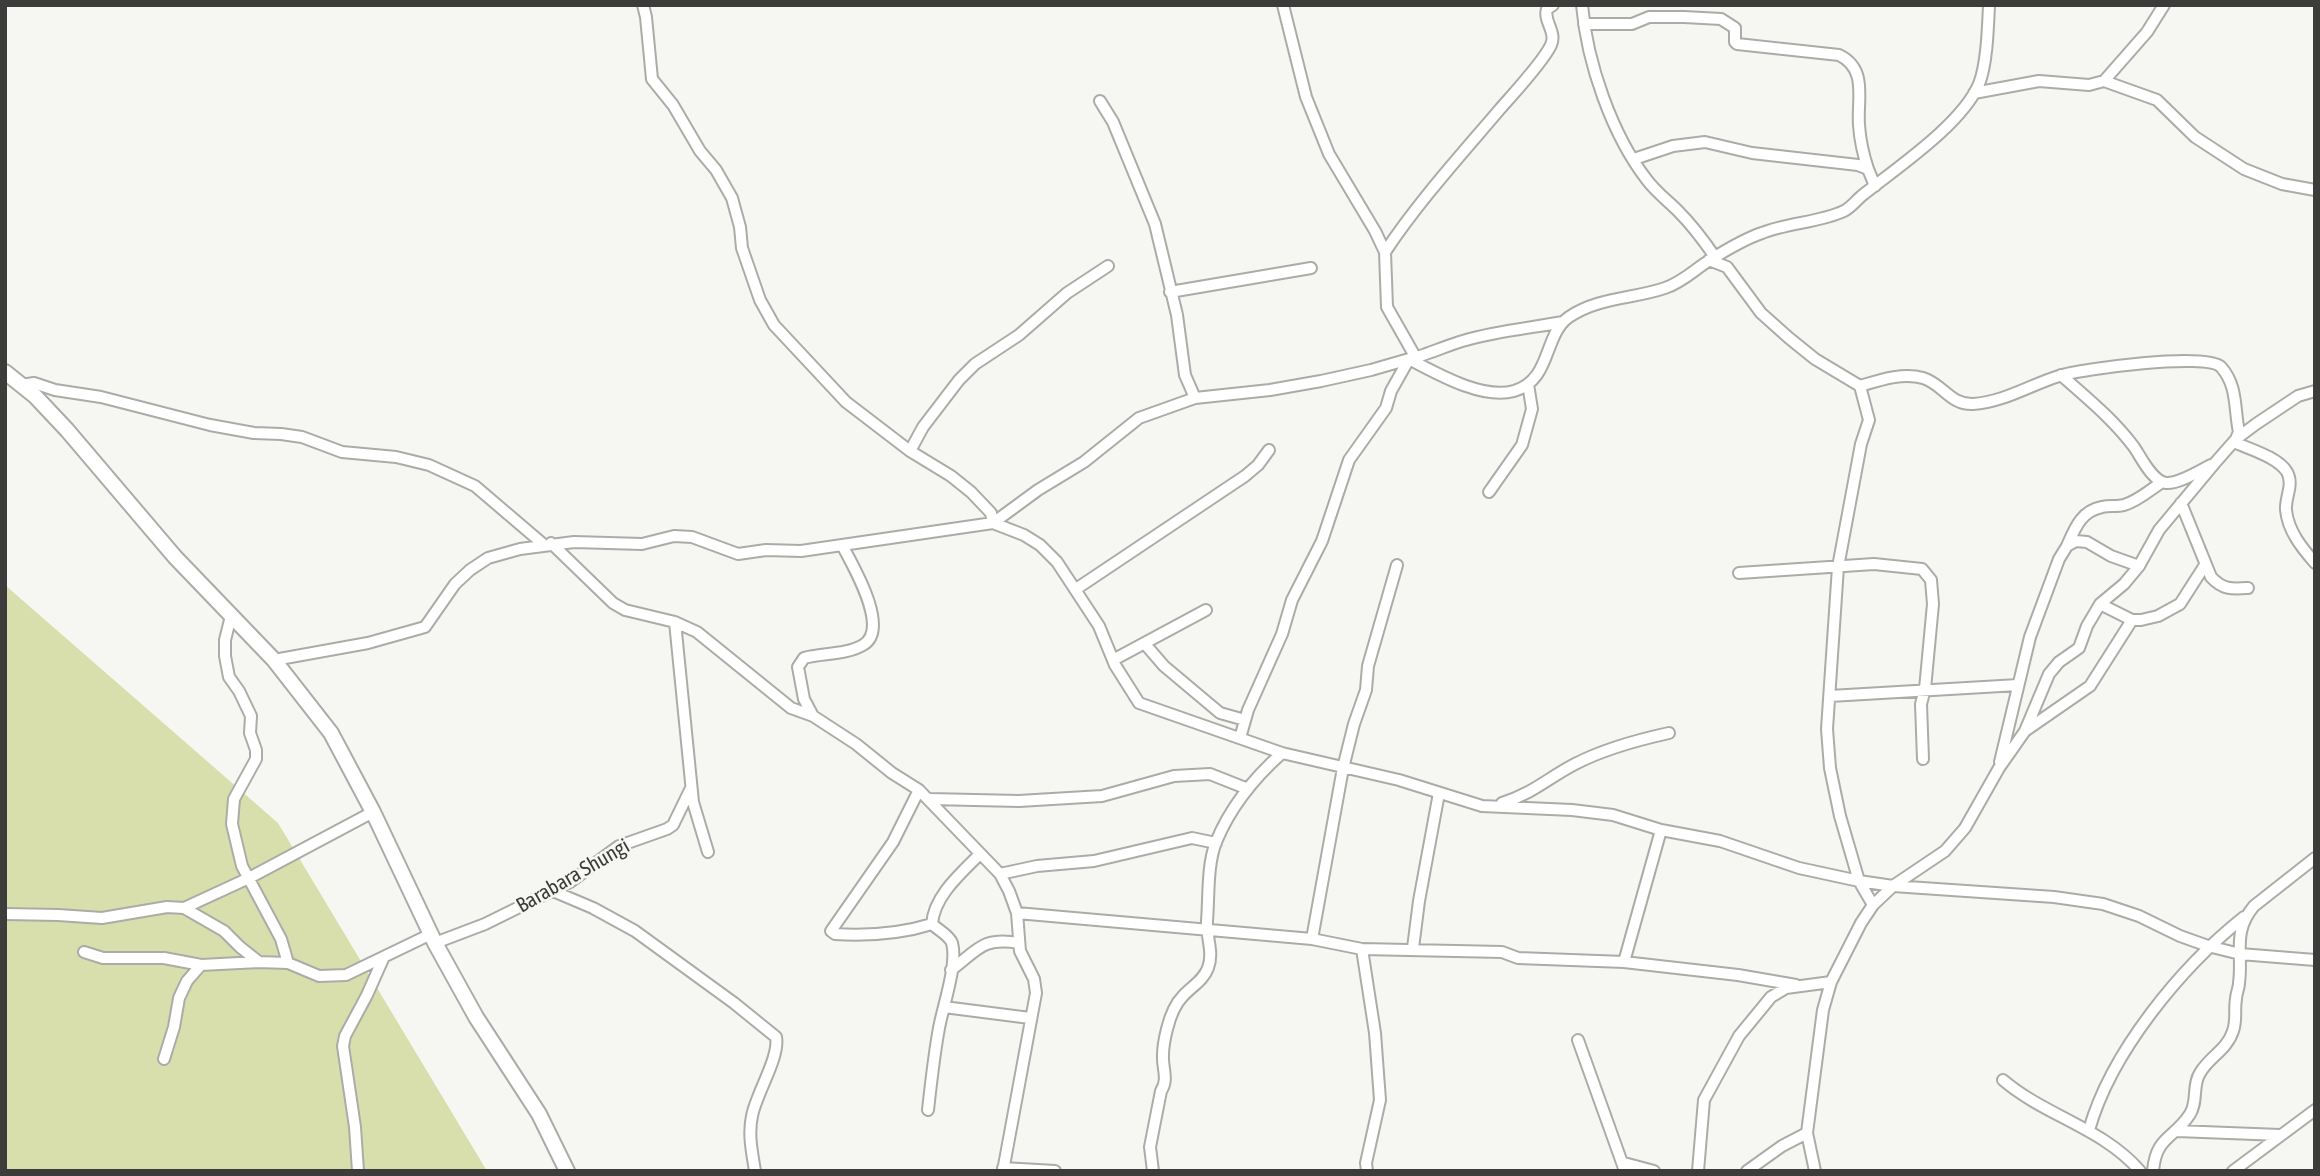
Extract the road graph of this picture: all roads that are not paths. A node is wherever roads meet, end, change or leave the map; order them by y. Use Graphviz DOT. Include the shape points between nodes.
graph roads {
  1 [pos="643,5"];
  2 [pos="1283,5"];
  3 [pos="1553,5"];
  4 [pos="1582,5"];
  5 [pos="1989,5"];
  6 [pos="2164,5"];
  7 [pos="1584,24"];
  8 [pos="2104,81"];
  9 [pos="1974,93"];
  10 [pos="1100,101"];
  11 [pos="1634,159"];
  12 [pos="1868,169"];
  13 [pos="1875,186"];
  14 [pos="2315,190"];
  15 [pos="1385,252"];
  16 [pos="1715,257"];
  17 [pos="1108,266"];
  18 [pos="1311,268"];
  19 [pos="1170,292"];
  20 [pos="1563,322"];
  21 [pos="1412,358"];
  22 [pos="5,372"];
  23 [pos="2061,376"];
  24 [pos="2315,381"];
  25 [pos="1528,383"];
  26 [pos="21,384"];
  27 [pos="1860,386"];
  28 [pos="2315,391"];
  29 [pos="2298,396"];
  30 [pos="1195,398"];
  31 [pos="2235,440"];
  32 [pos="1269,450"];
  33 [pos="910,451"];
  34 [pos="2214,464"];
  35 [pos="2162,482"];
  36 [pos="1489,492"];
  37 [pos="2181,503"];
  38 [pos="993,523"];
  39 [pos="547,544"];
  40 [pos="842,545"];
  41 [pos="2067,546"];
  42 [pos="2315,564"];
  43 [pos="1397,565"];
  44 [pos="2205,565"];
  45 [pos="2139,566"];
  46 [pos="1839,567"];
  47 [pos="1739,573"];
  48 [pos="2248,588"];
  49 [pos="1076,589"];
  50 [pos="2100,604"];
  51 [pos="1206,610"];
  52 [pos="231,616"];
  53 [pos="2132,620"];
  54 [pos="675,622"];
  55 [pos="1145,644"];
  56 [pos="274,660"];
  57 [pos="1113,660"];
  58 [pos="2018,685"];
  59 [pos="1925,689"];
  60 [pos="1829,695"];
  61 [pos="813,716"];
  62 [pos="1245,720"];
  63 [pos="2025,731"];
  64 [pos="1669,733"];
  65 [pos="1240,738"];
  66 [pos="1282,753"];
  67 [pos="1923,759"];
  68 [pos="1343,768"];
  69 [pos="1999,768"];
  70 [pos="691,788"];
  71 [pos="1248,789"];
  72 [pos="919,790"];
  73 [pos="1439,793"];
  74 [pos="930,799"];
  75 [pos="1496,806"];
  76 [pos="373,812"];
  77 [pos="1661,830"];
  78 [pos="1216,843"];
  79 [pos="708,852"];
  80 [pos="980,854"];
  81 [pos="2315,859"];
  82 [pos="1000,874"];
  83 [pos="249,878"];
  84 [pos="1859,881"];
  85 [pos="1893,886"];
  86 [pos="552,891"];
  87 [pos="1873,905"];
  88 [pos="184,908"];
  89 [pos="1017,913"];
  90 [pos="5,914"];
  91 [pos="2247,915"];
  92 [pos="932,924"];
  93 [pos="1206,928"];
  94 [pos="433,939"];
  95 [pos="1312,939"];
  96 [pos="1019,943"];
  97 [pos="2208,946"];
  98 [pos="1362,948"];
  99 [pos="1413,948"];
  100 [pos="84,952"];
  101 [pos="2240,954"];
  102 [pos="383,959"];
  103 [pos="2315,960"];
  104 [pos="259,962"];
  105 [pos="1624,962"];
  106 [pos="288,963"];
  107 [pos="201,965"];
  108 [pos="951,970"];
  109 [pos="1831,982"];
  110 [pos="1796,985"];
  111 [pos="944,1007"];
  112 [pos="1030,1018"];
  113 [pos="1578,1040"];
  114 [pos="164,1059"];
  115 [pos="2003,1080"];
  116 [pos="928,1110"];
  117 [pos="2315,1110"];
  118 [pos="2089,1130"];
  119 [pos="2177,1131"];
  120 [pos="1807,1133"];
  121 [pos="2280,1135"];
  122 [pos="1625,1167"];
  123 [pos="1003,1169"];
  124 [pos="358,1171"];
  125 [pos="567,1171"];
  126 [pos="755,1171"];
  127 [pos="1055,1171"];
  128 [pos="1153,1171"];
  129 [pos="1367,1171"];
  130 [pos="1654,1171"];
  131 [pos="1698,1171"];
  132 [pos="1747,1171"];
  133 [pos="1815,1171"];
  134 [pos="2140,1171"];
  135 [pos="2153,1171"];
  136 [pos="2233,1171"];
  1 -- 33 [label="street" via="652,79 732,198 742,248 774,325 846,402"];
  2 -- 15 [label="street" via="1306,97 1329,154"];
  3 -- 15 [label="street" via="1546,14 1553,34 1551,45"];
  4 -- 7 [label="street"];
  5 -- 9 [label="street" via="1982,68"];
  6 -- 8 [label="street"];
  7 -- 11 [label="street" via="1601,90"];
  7 -- 12 [label="street" via="1632,24 1649,17 1721,19 1735,28 1737,44 1847,59 1860,79 1859,134"];
  8 -- 9 [label="street" via="2089,85 2039,81"];
  8 -- 14 [label="street" via="2157,100 2210,149 2260,177"];
  9 -- 13 [label="street" via="1941,130"];
  10 -- 19 [label="street" via="1155,224"];
  11 -- 12 [label="street" via="1673,146 1705,142"];
  11 -- 16 [label="street"];
  12 -- 13 [label="street"];
  13 -- 16 [label="street" via="1847,210 1761,233"];
  15 -- 21 [label="street" via="1387,307"];
  16 -- 20 [label="street" via="1668,288 1608,299"];
  16 -- 27 [label="street" via="1761,313 1789,338"];
  17 -- 33 [label="street" via="975,363 923,427"];
  18 -- 19 [label="street"];
  19 -- 30 [label="street" via="1185,375"];
  20 -- 21 [label="street" via="1469,339"];
  20 -- 25 [label="street" via="1540,371"];
  21 -- 25 [label="street" via="1483,390 1513,391"];
  21 -- 30 [label="street" via="1321,381"];
  21 -- 62 [label="street" via="1386,408 1349,460 1322,541 1292,600"];
  22 -- 26 [label="street"];
  23 -- 27 [label="street" via="1998,400 1972,404 1955,401 1922,378 1889,377"];
  23 -- 31 [label="street" via="2123,366 2211,361 2223,369 2234,390 2239,432"];
  23 -- 35 [label="street" via="2119,427"];
  24 -- 29 [label="street"];
  25 -- 36 [label="street" via="1532,410 1522,445"];
  26 -- 39 [label="street" via="101,397 211,425 302,437 341,452 429,465 475,486"];
  26 -- 52 [label="street"];
  27 -- 46 [label="street" via="1869,420"];
  28 -- 29 [label="street"];
  29 -- 31 [label="street"];
  30 -- 38 [label="street" via="1139,418 1084,462"];
  31 -- 34 [label="street"];
  31 -- 42 [label="street" via="2286,471 2290,481 2288,520"];
  32 -- 49 [label="street" via="1245,476"];
  33 -- 38 [label="street" via="971,492 991,513"];
  34 -- 35 [label="street"];
  34 -- 37 [label="street"];
  35 -- 41 [label="street" via="2136,500 2092,510 2076,525"];
  37 -- 44 [label="street"];
  37 -- 45 [label="street"];
  38 -- 40 [label="street"];
  38 -- 49 [label="street" via="1040,545"];
  39 -- 40 [label="street" via="642,544 674,536 692,537 738,554"];
  39 -- 54 [label="street" via="613,603"];
  39 -- 56 [label="street" via="488,558 455,584 431,621 417,630"];
  40 -- 61 [label="street" via="871,608 872,625 864,645 800,662 804,699"];
  41 -- 45 [label="street" via="2087,542"];
  41 -- 58 [label="street" via="2039,611"];
  43 -- 68 [label="street"];
  44 -- 48 [label="street" via="2218,585"];
  44 -- 53 [label="street" via="2180,604 2158,616"];
  45 -- 50 [label="street"];
  46 -- 47 [label="street"];
  46 -- 59 [label="street" via="1899,565 1922,569 1931,580"];
  46 -- 60 [label="street"];
  49 -- 57 [label="street"];
  50 -- 53 [label="street"];
  50 -- 63 [label="street" via="2079,648 2049,674"];
  51 -- 55 [label="street"];
  52 -- 56 [label="street"];
  52 -- 83 [label="street" via="225,656 229,677 251,716 257,759 234,799 232,824 236,849"];
  53 -- 63 [label="street" via="2090,686"];
  54 -- 61 [label="street" via="697,632 791,708"];
  54 -- 70 [label="street"];
  55 -- 57 [label="street"];
  55 -- 62 [label="street" via="1220,713"];
  56 -- 76 [label="street" via="331,733"];
  57 -- 65 [label="street" via="1139,703"];
  58 -- 59 [label="street"];
  58 -- 69 [label="street"];
  59 -- 60 [label="street"];
  59 -- 67 [label="street" via="1921,704"];
  60 -- 84 [label="street" via="1830,768"];
  61 -- 72 [label="street"];
  62 -- 65 [label="street"];
  63 -- 69 [label="street"];
  64 -- 75 [label="street" via="1598,754 1523,797"];
  65 -- 66 [label="street"];
  66 -- 68 [label="street"];
  66 -- 71 [label="street"];
  68 -- 73 [label="street"];
  68 -- 95 [label="street"];
  69 -- 85 [label="street" via="1965,828 1945,851"];
  70 -- 79 [label="street"];
  70 -- 86 [label="street, Barabara Shungi" via="673,825 619,846"];
  71 -- 74 [label="street" via="1210,774 1174,776 1102,796"];
  71 -- 78 [label="street"];
  72 -- 74 [label="street"];
  72 -- 92 [label="street" via="893,842 831,931 884,934"];
  73 -- 75 [label="street"];
  73 -- 99 [label="street"];
  74 -- 80 [label="street"];
  75 -- 77 [label="street" via="1613,815"];
  76 -- 83 [label="street"];
  76 -- 94 [label="street"];
  77 -- 84 [label="street" via="1720,841 1799,868"];
  77 -- 105 [label="street"];
  78 -- 82 [label="street" via="1192,838 1123,856"];
  78 -- 93 [label="street"];
  80 -- 82 [label="street"];
  80 -- 92 [label="street" via="936,906"];
  81 -- 91 [label="street"];
  82 -- 89 [label="street"];
  83 -- 88 [label="street"];
  83 -- 106 [label="street" via="281,939"];
  84 -- 85 [label="street"];
  84 -- 87 [label="street"];
  85 -- 87 [label="street"];
  85 -- 97 [label="street" via="2104,904"];
  86 -- 94 [label="street, Barabara Shungi" via="485,924"];
  86 -- 126 [label="street" via="635,931 773,1033 776,1049 749,1130"];
  87 -- 109 [label="street"];
  88 -- 90 [label="street" via="102,918"];
  88 -- 104 [label="street" via="224,931"];
  89 -- 93 [label="street"];
  89 -- 96 [label="street"];
  91 -- 97 [label="street"];
  91 -- 101 [label="street" via="2241,926"];
  92 -- 108 [label="street" via="952,943"];
  93 -- 95 [label="street"];
  93 -- 128 [label="street" via="1211,952 1208,967 1176,1004 1168,1028 1162,1057 1165,1084 1150,1147"];
  94 -- 102 [label="street, Barabara Shungi"];
  94 -- 125 [label="street" via="476,1017 539,1114"];
  95 -- 98 [label="street"];
  96 -- 108 [label="street" via="987,942"];
  96 -- 112 [label="street" via="1034,979"];
  97 -- 101 [label="street"];
  97 -- 118 [label="street" via="2128,1046 2111,1073"];
  98 -- 99 [label="street"];
  98 -- 129 [label="street" via="1380,1100"];
  99 -- 105 [label="street"];
  100 -- 107 [label="street" via="103,958 164,958"];
  101 -- 103 [label="street"];
  101 -- 119 [label="street" via="2233,1033 2201,1070 2191,1112"];
  102 -- 106 [label="street, Barabara Shungi" via="334,976 319,976"];
  102 -- 124 [label="street" via="343,1046"];
  104 -- 106 [label="street"];
  104 -- 107 [label="street"];
  105 -- 110 [label="street"];
  107 -- 114 [label="street" via="179,998"];
  108 -- 111 [label="street"];
  109 -- 110 [label="street"];
  109 -- 120 [label="street" via="1823,1010"];
  110 -- 131 [label="street" via="1771,997 1756,1013 1719,1070 1704,1100"];
  111 -- 112 [label="street"];
  111 -- 116 [label="street"];
  112 -- 123 [label="street"];
  113 -- 122 [label="street"];
  115 -- 118 [label="street" via="2022,1096"];
  117 -- 121 [label="street"];
  118 -- 134 [label="street"];
  119 -- 121 [label="street"];
  119 -- 135 [label="street" via="2160,1144"];
  120 -- 132 [label="street"];
  120 -- 133 [label="street"];
  121 -- 136 [label="street"];
  122 -- 130 [label="street"];
  123 -- 127 [label="street"];
}
